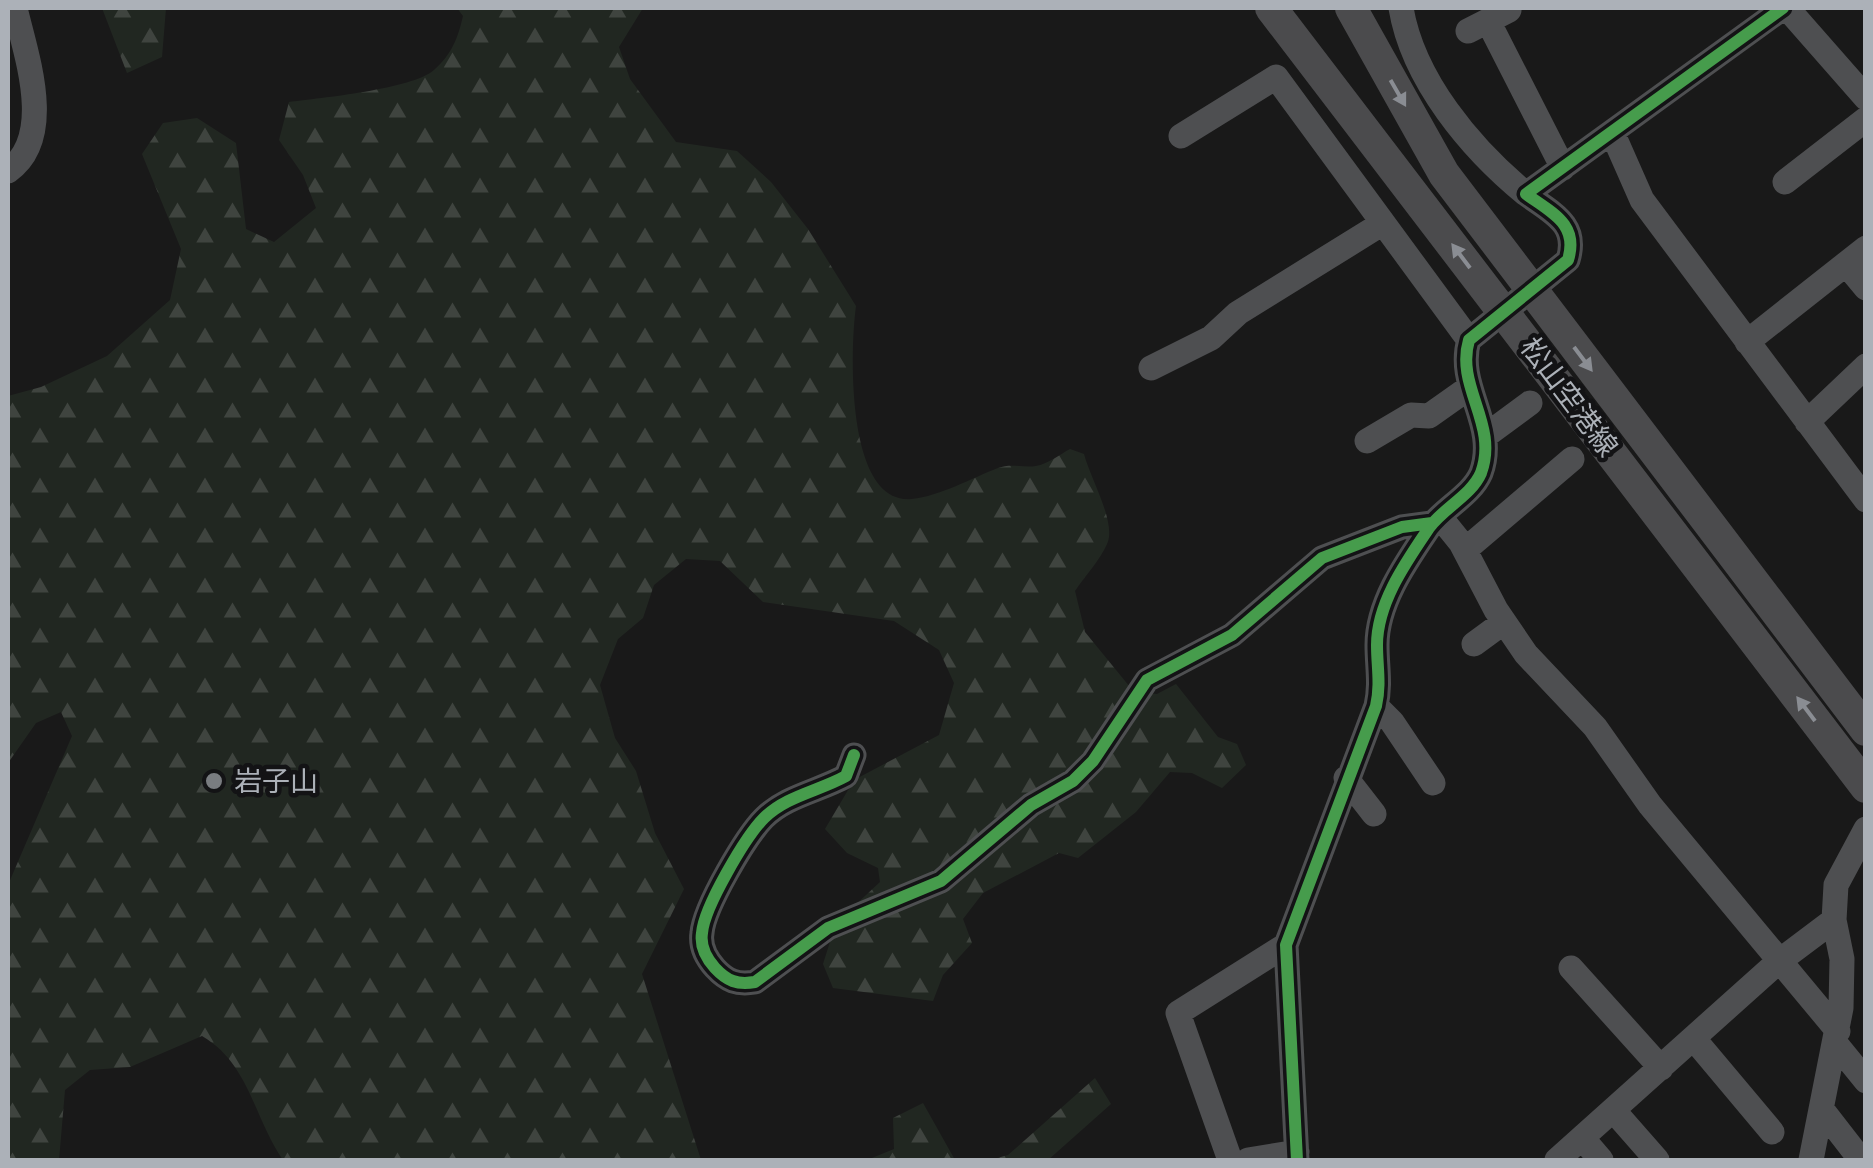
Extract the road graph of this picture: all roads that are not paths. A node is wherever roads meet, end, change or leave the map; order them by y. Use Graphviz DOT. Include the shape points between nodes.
graph roads {
  1 [pos="15,8"];
  2 [pos="1272,8"];
  3 [pos="1352,8"];
  4 [pos="1401,8"];
  5 [pos="1785,8"];
  6 [pos="1488,20"];
  7 [pos="1866,98"];
  8 [pos="1866,119"];
  9 [pos="1612,132"];
  10 [pos="1181,136"];
  11 [pos="1563,168"];
  12 [pos="8,171"];
  13 [pos="1785,182"];
  14 [pos="1526,194"];
  15 [pos="1382,222"];
  16 [pos="1856,256"];
  17 [pos="1866,288"];
  18 [pos="1531,290"];
  19 [pos="1504,311"];
  20 [pos="1469,340"];
  21 [pos="1747,342"];
  22 [pos="1866,366"];
  23 [pos="1151,368"];
  24 [pos="1470,387"];
  25 [pos="1530,403"];
  26 [pos="1807,422"];
  27 [pos="1488,434"];
  28 [pos="1367,441"];
  29 [pos="1572,458"];
  30 [pos="1866,500"];
  31 [pos="1436,520"];
  32 [pos="1465,550"];
  33 [pos="1504,622"];
  34 [pos="1474,644"];
  35 [pos="1376,706"];
  36 [pos="1866,730"];
  37 [pos="854,756"];
  38 [pos="1346,778"];
  39 [pos="1433,783"];
  40 [pos="1866,787"];
  41 [pos="1374,814"];
  42 [pos="1866,829"];
  43 [pos="1834,920"];
  44 [pos="1286,945"];
  45 [pos="1778,962"];
  46 [pos="1571,968"];
  47 [pos="1837,1038"];
  48 [pos="1694,1039"];
  49 [pos="1661,1068"];
  50 [pos="1866,1082"];
  51 [pos="1614,1111"];
  52 [pos="1823,1111"];
  53 [pos="1772,1132"];
  54 [pos="1582,1139"];
  55 [pos="1297,1156"];
  56 [pos="1230,1160"];
  57 [pos="1248,1160"];
  58 [pos="1557,1160"];
  59 [pos="1601,1160"];
  60 [pos="1658,1160"];
  61 [pos="1812,1160"];
  62 [pos="1861,1160"];
  1 -- 12 [label="street" via="34,110 26,152"];
  19 -- 2 [label="main road, 松山空港線, one-way"];
  3 -- 18 [label="main road, 松山空港線, one-way" via="1444,174"];
  4 -- 14 [label="street" via="1412,48 1449,110 1475,148"];
  5 -- 7 [label="street"];
  5 -- 9 [label="street"];
  6 -- 11 [label="street"];
  8 -- 13 [label="street"];
  9 -- 11 [label="street"];
  9 -- 21 [label="street" via="1642,200"];
  10 -- 15 [label="street" via="1276,77"];
  11 -- 14 [label="street"];
  14 -- 18 [label="street" via="1572,235 1568,260"];
  15 -- 20 [label="street"];
  15 -- 23 [label="street" via="1238,312 1211,338"];
  16 -- 17 [label="street"];
  16 -- 21 [label="street"];
  18 -- 19 [label="street"];
  18 -- 36 [label="main road, 松山空港線, one-way"];
  19 -- 20 [label="street"];
  40 -- 19 [label="main road, 松山空港線, one-way"];
  20 -- 24 [label="street" via="1464,356"];
  21 -- 26 [label="street"];
  22 -- 26 [label="street"];
  24 -- 27 [label="street"];
  24 -- 28 [label="street" via="1429,416 1411,415"];
  25 -- 27 [label="street"];
  26 -- 30 [label="street"];
  27 -- 31 [label="street" via="1475,483"];
  29 -- 32 [label="street"];
  31 -- 32 [label="street"];
  31 -- 35 [label="street" via="1380,615"];
  31 -- 37 [label="street" via="1322,558 1232,635 1146,680 1074,780 941,880 852,915 755,982 738,985 702,948 709,909 760,823 775,808 846,776"];
  32 -- 33 [label="street"];
  33 -- 34 [label="street"];
  33 -- 45 [label="street"];
  35 -- 38 [label="street"];
  35 -- 39 [label="street"];
  38 -- 41 [label="street"];
  38 -- 44 [label="street" via="1326,849"];
  42 -- 43 [label="street" via="1836,885"];
  43 -- 45 [label="street"];
  43 -- 47 [label="street" via="1843,985"];
  44 -- 55 [label="street"];
  44 -- 56 [label="street" via="1178,1013"];
  45 -- 47 [label="street"];
  45 -- 48 [label="street"];
  46 -- 49 [label="street"];
  47 -- 50 [label="street"];
  47 -- 52 [label="street"];
  48 -- 49 [label="street"];
  48 -- 53 [label="street"];
  49 -- 51 [label="street"];
  51 -- 54 [label="street"];
  51 -- 60 [label="street"];
  52 -- 61 [label="street"];
  52 -- 62 [label="street"];
  54 -- 58 [label="street"];
  54 -- 59 [label="street"];
  55 -- 57 [label="street"];
}
